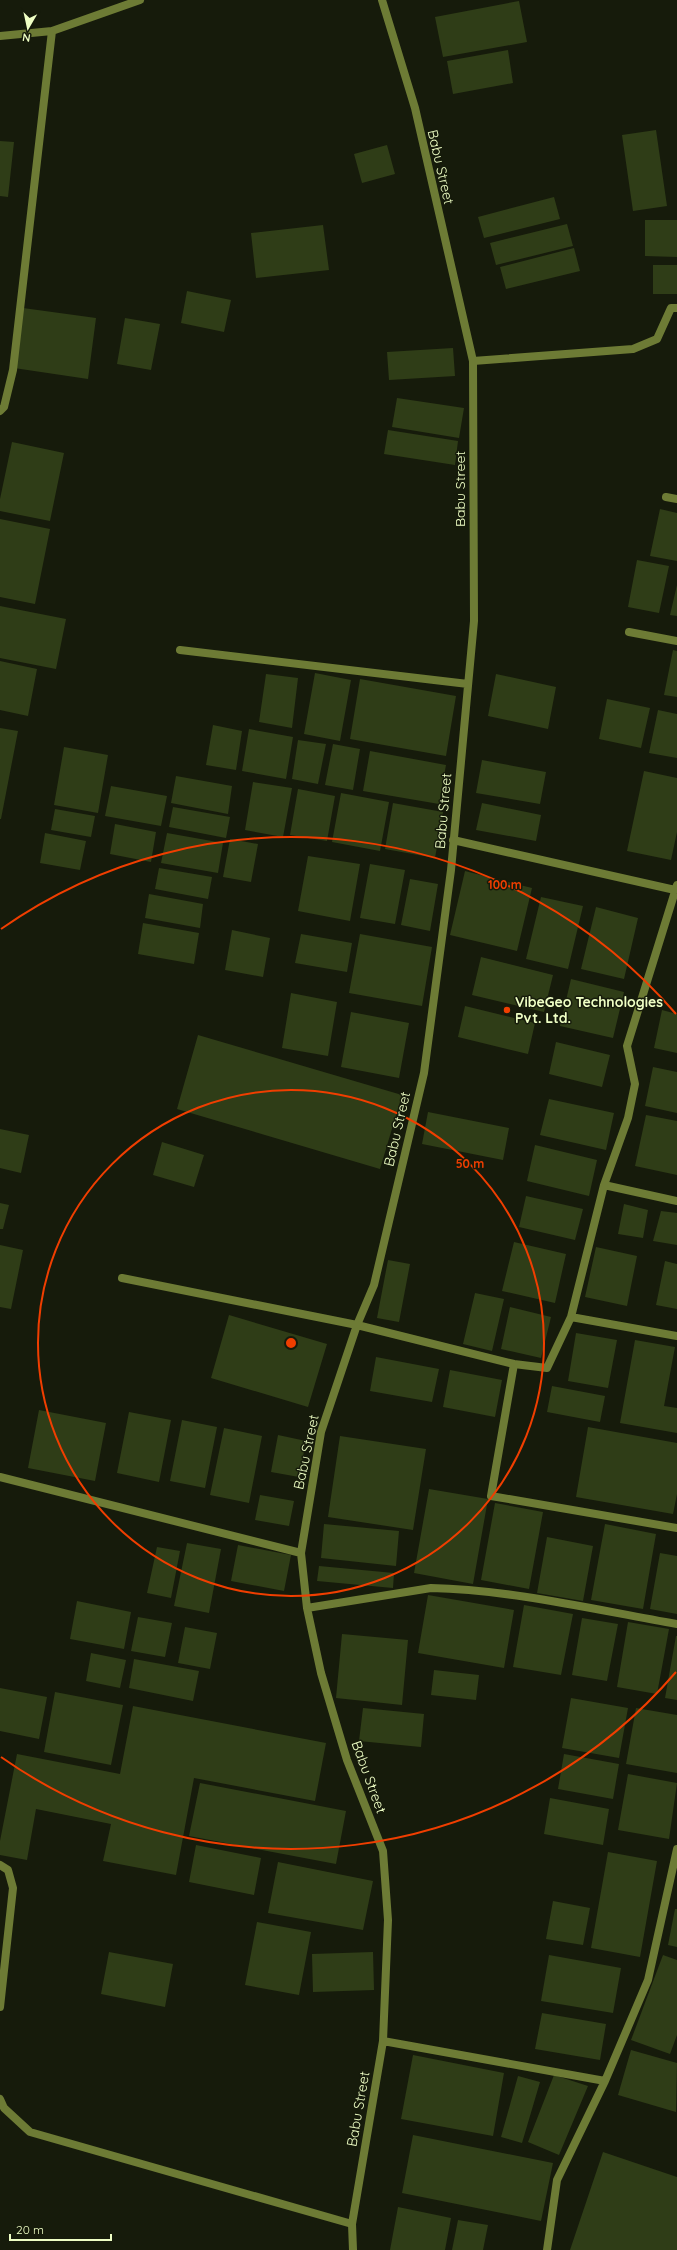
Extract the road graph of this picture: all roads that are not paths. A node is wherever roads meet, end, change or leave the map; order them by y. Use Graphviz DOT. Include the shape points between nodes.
graph roads {
  1 [pos="140,0"];
  2 [pos="382,0"];
  3 [pos="52,31"];
  4 [pos="0,36"];
  5 [pos="677,308"];
  6 [pos="473,361"];
  7 [pos="0,411"];
  8 [pos="666,497"];
  9 [pos="677,499"];
  10 [pos="629,632"];
  11 [pos="677,641"];
  12 [pos="180,650"];
  13 [pos="468,684"];
  14 [pos="453,840"];
  15 [pos="676,888"];
  16 [pos="604,1185"];
  17 [pos="677,1201"];
  18 [pos="122,1278"];
  19 [pos="571,1317"];
  20 [pos="357,1325"];
  21 [pos="677,1336"];
  22 [pos="514,1364"];
  23 [pos="0,1477"];
  24 [pos="677,1528"];
  25 [pos="301,1554"];
  26 [pos="307,1608"];
  27 [pos="677,1624"];
  28 [pos="677,1849"];
  29 [pos="0,1866"];
  30 [pos="0,2007"];
  31 [pos="383,2041"];
  32 [pos="605,2081"];
  33 [pos="0,2099"];
  34 [pos="352,2224"];
  35 [pos="354,2250"];
  36 [pos="546,2250"];
  1 -- 3 [label="street"];
  2 -- 6 [label="street, Babu Street" via="415,108"];
  3 -- 4 [label="street"];
  3 -- 7 [label="street" via="13,370 4,408"];
  5 -- 6 [label="street" via="671,308 657,338 633,349"];
  6 -- 13 [label="street, Babu Street" via="474,621"];
  8 -- 9 [label="street"];
  10 -- 11 [label="street"];
  12 -- 13 [label="street"];
  13 -- 14 [label="street, Babu Street"];
  14 -- 15 [label="street"];
  14 -- 20 [label="street, Babu Street" via="424,1072 374,1285"];
  15 -- 16 [label="street" via="628,1046 635,1084 628,1118"];
  16 -- 17 [label="street"];
  16 -- 19 [label="street"];
  18 -- 20 [label="street"];
  19 -- 21 [label="street"];
  19 -- 22 [label="street" via="547,1368"];
  20 -- 22 [label="street"];
  20 -- 25 [label="street, Babu Street" via="321,1432"];
  22 -- 24 [label="street" via="492,1496"];
  23 -- 25 [label="street"];
  25 -- 26 [label="street, Babu Street"];
  26 -- 27 [label="street" via="432,1588 519,1597"];
  26 -- 31 [label="street, Babu Street" via="321,1673 347,1760 383,1851 388,1920"];
  28 -- 32 [label="street" via="648,1980"];
  29 -- 30 [label="street" via="8,1870 13,1888"];
  31 -- 32 [label="street"];
  31 -- 34 [label="street, Babu Street"];
  32 -- 36 [label="street" via="558,2180"];
  33 -- 34 [label="street" via="4,2108 30,2132"];
  34 -- 35 [label="street, Babu Street"];
}
